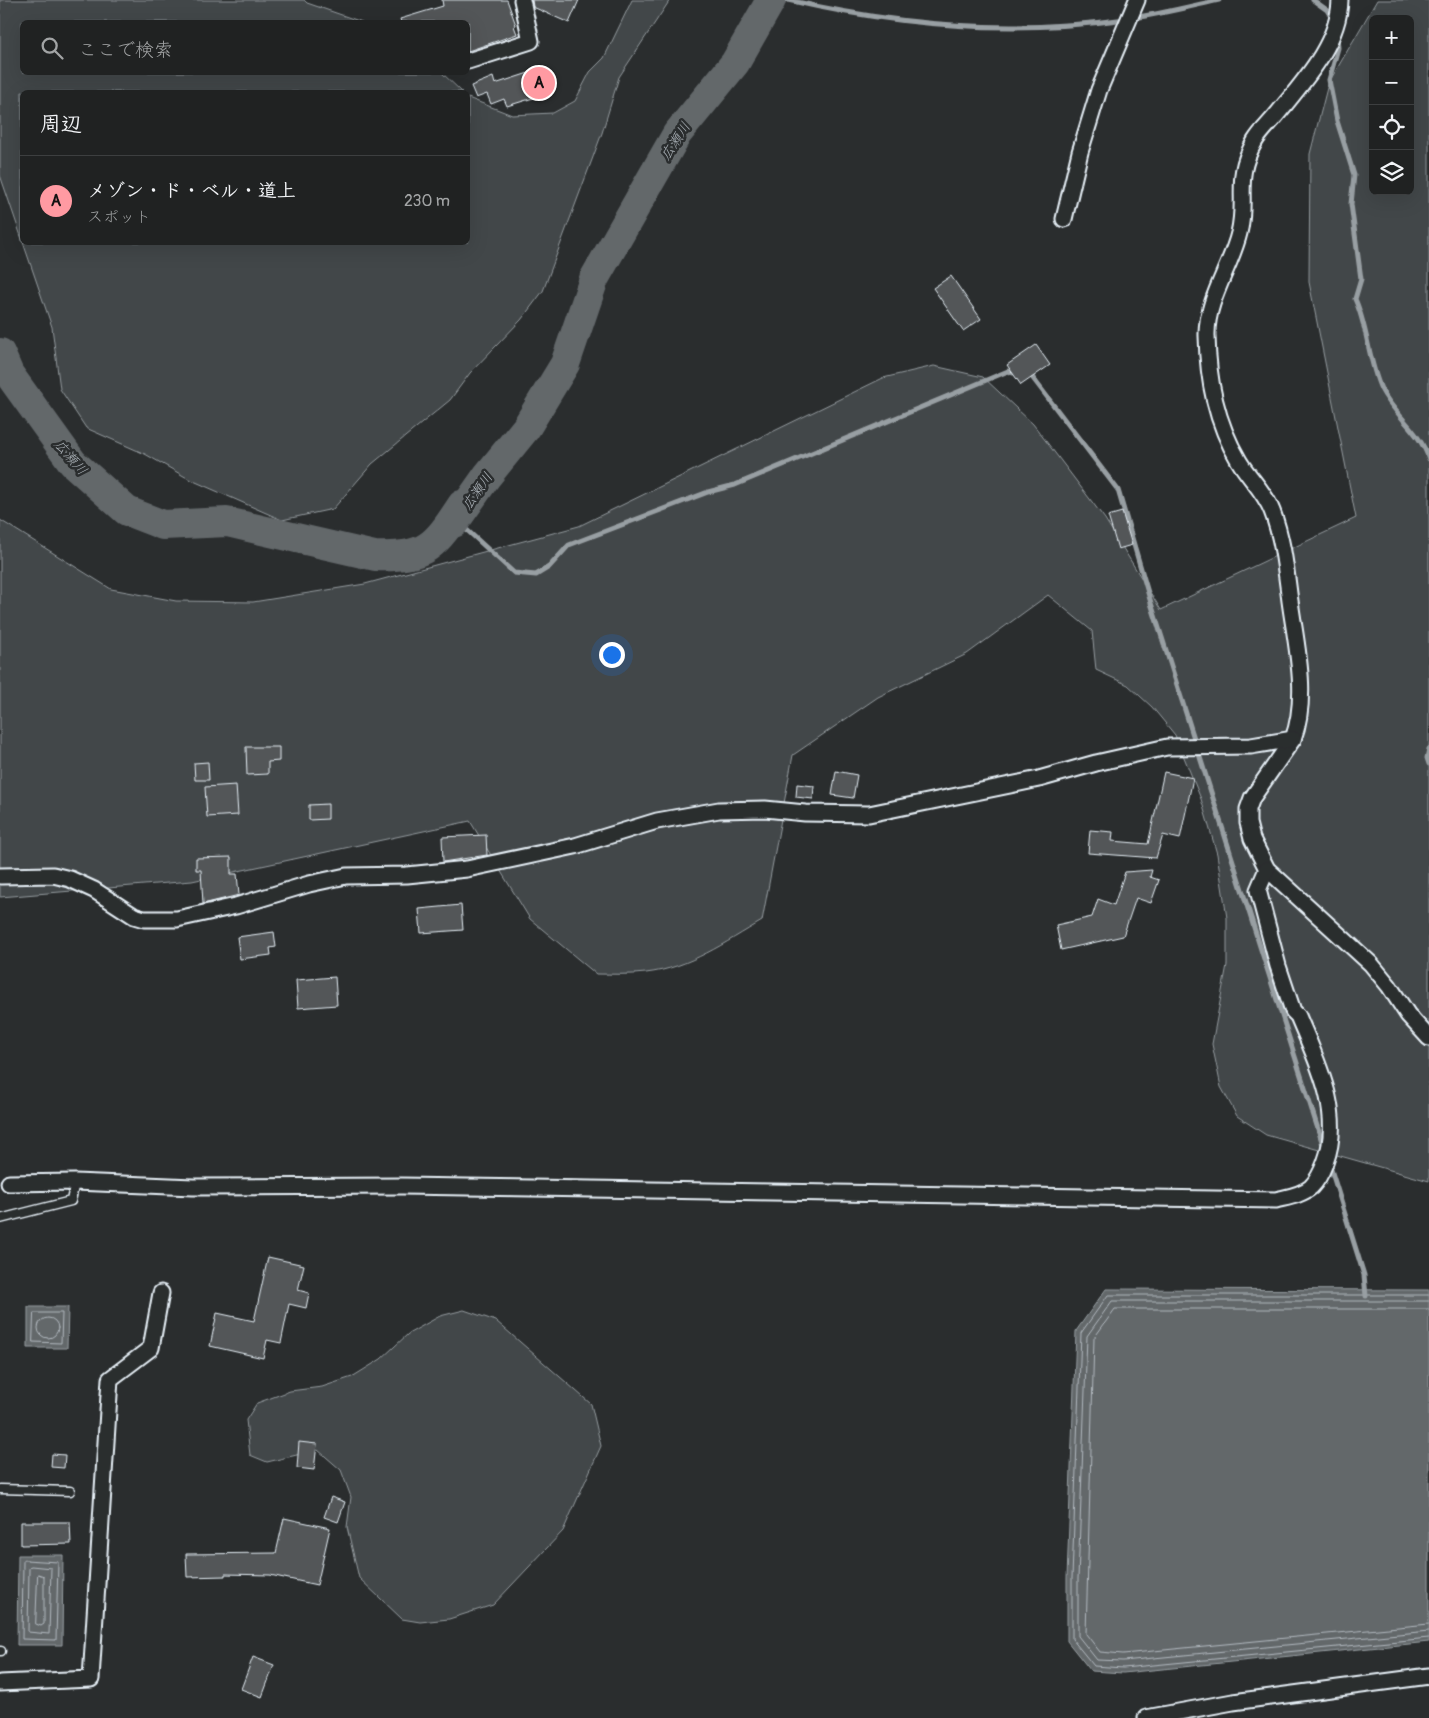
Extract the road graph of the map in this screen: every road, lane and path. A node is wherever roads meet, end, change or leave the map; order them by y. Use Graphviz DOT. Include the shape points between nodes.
graph roads {
  1 [pos="522,0"];
  2 [pos="1137,0"];
  3 [pos="1340,0"];
  4 [pos="470,60"];
  5 [pos="1064,219"];
  6 [pos="1293,739"];
  7 [pos="1267,869"];
  8 [pos="0,876"];
  9 [pos="1429,1038"];
  10 [pos="9,1182"];
  11 [pos="75,1182"];
  12 [pos="0,1219"];
  13 [pos="162,1293"];
  14 [pos="0,1489"];
  15 [pos="70,1491"];
  16 [pos="1429,1676"];
  17 [pos="0,1682"];
  18 [pos="1146,1718"];
  1 -- 4 [label="street" via="531,41"];
  2 -- 5 [label="street" via="1099,90"];
  3 -- 6 [label="street" via="1338,21 1327,47 1247,156 1242,172 1240,232 1210,313 1207,332 1208,366 1224,434 1272,510 1282,547 1298,654 1300,711"];
  6 -- 7 [label="street" via="1252,798 1248,809 1252,839"];
  6 -- 8 [label="street" via="1250,746 1168,747 1039,779 869,814 719,810 657,821 575,846 467,869 407,875 346,876 177,919 134,916 70,879 53,875"];
  7 -- 9 [label="street" via="1370,964"];
  7 -- 11 [label="street" via="1258,890 1293,1011 1319,1066 1332,1124 1329,1152 1322,1170 1312,1186 1299,1194 1276,1200"];
  10 -- 11 [label="street"];
  11 -- 12 [label="lane" via="71,1201"];
  13 -- 17 [label="street" via="151,1348 110,1379 91,1679"];
  14 -- 15 [label="lane"];
  16 -- 18 [label="street" via="1233,1702"];
}
